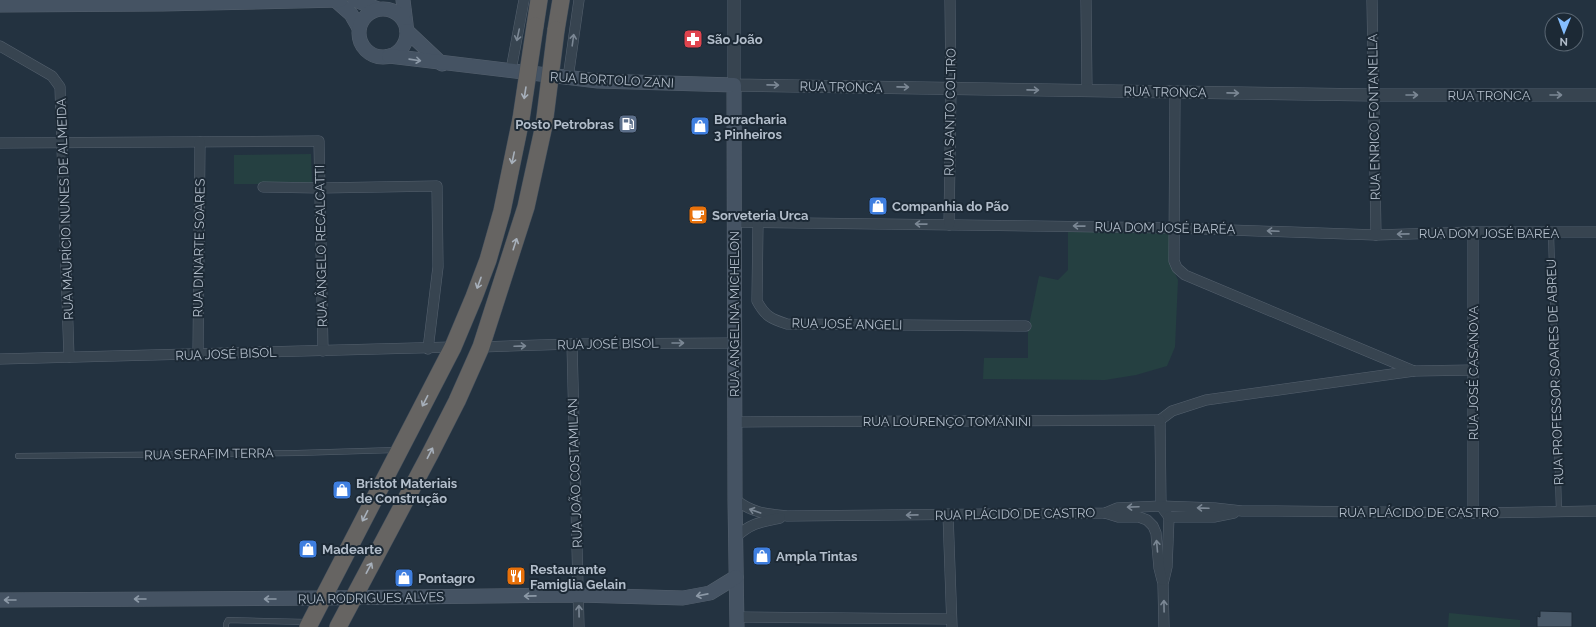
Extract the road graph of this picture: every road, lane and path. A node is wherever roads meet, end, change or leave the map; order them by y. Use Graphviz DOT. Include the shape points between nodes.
graph roads {
  1 [pos="335,0"];
  2 [pos="340,0"];
  3 [pos="355,0"];
  4 [pos="403,0"];
  5 [pos="524,0"];
  6 [pos="540,0"];
  7 [pos="562,0"];
  8 [pos="579,0"];
  9 [pos="734,0"];
  10 [pos="950,0"];
  11 [pos="1086,0"];
  12 [pos="1372,0"];
  13 [pos="162,2"];
  14 [pos="0,5"];
  15 [pos="383,6"];
  16 [pos="407,27"];
  17 [pos="359,28"];
  18 [pos="0,46"];
  19 [pos="388,56"];
  20 [pos="442,64"];
  21 [pos="511,70"];
  22 [pos="568,78"];
  23 [pos="734,85"];
  24 [pos="952,88"];
  25 [pos="1087,90"];
  26 [pos="1175,92"];
  27 [pos="1374,95"];
  28 [pos="1596,95"];
  29 [pos="200,142"];
  30 [pos="0,143"];
  31 [pos="63,144"];
  32 [pos="263,187"];
  33 [pos="320,188"];
  34 [pos="734,222"];
  35 [pos="758,222"];
  36 [pos="949,225"];
  37 [pos="1174,228"];
  38 [pos="1472,232"];
  39 [pos="1596,232"];
  40 [pos="1551,233"];
  41 [pos="1376,235"];
  42 [pos="1026,326"];
  43 [pos="735,343"];
  44 [pos="572,344"];
  45 [pos="453,347"];
  46 [pos="481,347"];
  47 [pos="428,349"];
  48 [pos="323,351"];
  49 [pos="198,355"];
  50 [pos="69,357"];
  51 [pos="0,359"];
  52 [pos="1473,370"];
  53 [pos="1414,371"];
  54 [pos="1160,420"];
  55 [pos="734,422"];
  56 [pos="399,450"];
  57 [pos="18,456"];
  58 [pos="734,499"];
  59 [pos="1161,506"];
  60 [pos="1242,511"];
  61 [pos="1596,511"];
  62 [pos="1559,512"];
  63 [pos="1105,513"];
  64 [pos="1473,513"];
  65 [pos="948,514"];
  66 [pos="788,516"];
  67 [pos="1169,517"];
  68 [pos="736,537"];
  69 [pos="736,577"];
  70 [pos="1163,584"];
  71 [pos="579,595"];
  72 [pos="323,598"];
  73 [pos="353,598"];
  74 [pos="0,600"];
  75 [pos="738,622"];
  76 [pos="951,623"];
  77 [pos="309,625"];
  78 [pos="226,627"];
  79 [pos="338,627"];
  80 [pos="579,627"];
  81 [pos="1164,627"];
  1 -- 2 [label="main road"];
  1 -- 13 [label="main road"];
  1 -- 17 [label="main road" via="351,14"];
  3 -- 15 [label="main road"];
  4 -- 16 [label="main road"];
  5 -- 21 [label="street, one-way"];
  6 -- 45 [label="highway, one-way, bridge" via="502,211 490,253"];
  46 -- 7 [label="highway, one-way, bridge" via="526,207 544,125"];
  22 -- 8 [label="street, one-way"];
  9 -- 23 [label="street, RUA ANGELINA MICHELON"];
  10 -- 24 [label="street, RUA SANTO COLTRO"];
  11 -- 25 [label="street"];
  12 -- 27 [label="street, RUA ENRICO FONTANELLA"];
  13 -- 14 [label="main road"];
  15 -- 16 [label="main road" via="397,13"];
  15 -- 17 [label="main road" via="366,16"];
  16 -- 19 [label="main road" via="405,44 395,54"];
  16 -- 20 [label="main road"];
  17 -- 19 [label="main road" via="360,42 369,52 382,57"];
  18 -- 31 [label="street, RUA MAURÍCIO NUNES DE ALMEIDA" via="57,81 60,87"];
  19 -- 20 [label="main road, RUA BORTOLO ZANI, one-way"];
  20 -- 21 [label="main road, RUA BORTOLO ZANI"];
  21 -- 22 [label="main road, RUA BORTOLO ZANI"];
  22 -- 23 [label="main road, RUA BORTOLO ZANI" via="598,82"];
  23 -- 24 [label="street, RUA TRONCA, one-way"];
  23 -- 34 [label="main road, RUA ANGELINA MICHELON"];
  24 -- 25 [label="street, RUA TRONCA, one-way"];
  24 -- 36 [label="street, RUA SANTO COLTRO"];
  25 -- 26 [label="street, RUA TRONCA"];
  26 -- 27 [label="street, RUA TRONCA, one-way"];
  26 -- 37 [label="street"];
  27 -- 28 [label="street, RUA TRONCA, one-way"];
  27 -- 41 [label="street, RUA ENRICO FONTANELLA"];
  29 -- 31 [label="street"];
  29 -- 33 [label="street, RUA ÂNGELO RECALCATTI" via="319,141"];
  29 -- 49 [label="street, RUA DINARTE SOARES"];
  30 -- 31 [label="street"];
  31 -- 50 [label="street, RUA MAURÍCIO NUNES DE ALMEIDA"];
  32 -- 33 [label="street"];
  33 -- 47 [label="street" via="437,186 438,267"];
  33 -- 48 [label="street, RUA ÂNGELO RECALCATTI"];
  34 -- 35 [label="street, RUA DOM JOSÉ BARÉA"];
  34 -- 43 [label="main road, RUA ANGELINA MICHELON"];
  36 -- 35 [label="street, RUA DOM JOSÉ BARÉA, one-way"];
  35 -- 42 [label="street, RUA JOSÉ ANGELI" via="757,301 762,312 773,320 787,324"];
  37 -- 36 [label="street, RUA DOM JOSÉ BARÉA, one-way"];
  41 -- 37 [label="street, RUA DOM JOSÉ BARÉA, one-way"];
  37 -- 53 [label="street" via="1174,261 1185,275"];
  38 -- 40 [label="street, RUA DOM JOSÉ BARÉA"];
  38 -- 41 [label="street, RUA DOM JOSÉ BARÉA, one-way"];
  38 -- 52 [label="street, RUA JOSÉ CASANOVA"];
  39 -- 40 [label="street, RUA DOM JOSÉ BARÉA"];
  40 -- 62 [label="lane, RUA PROFESSOR SOARES DE ABREU"];
  44 -- 43 [label="street, RUA JOSÉ BISOL, one-way"];
  43 -- 55 [label="main road, RUA ANGELINA MICHELON"];
  46 -- 44 [label="street, RUA JOSÉ BISOL, one-way"];
  44 -- 71 [label="street, RUA JOÃO COSTAMILAN"];
  45 -- 47 [label="street, RUA JOSÉ BISOL"];
  45 -- 56 [label="highway, one-way"];
  73 -- 46 [label="highway, one-way" via="454,407"];
  47 -- 48 [label="street, RUA JOSÉ BISOL"];
  48 -- 49 [label="street, RUA JOSÉ BISOL"];
  49 -- 50 [label="street, RUA JOSÉ BISOL"];
  50 -- 51 [label="street, RUA JOSÉ BISOL"];
  52 -- 53 [label="street"];
  52 -- 64 [label="street, RUA JOSÉ CASANOVA"];
  53 -- 54 [label="street" via="1206,400 1172,411"];
  54 -- 55 [label="street, RUA LOURENÇO TOMANINI"];
  54 -- 59 [label="street"];
  55 -- 58 [label="main road, RUA ANGELINA MICHELON"];
  56 -- 57 [label="lane, RUA SERAFIM TERRA"];
  56 -- 72 [label="highway, one-way"];
  66 -- 58 [label="street, RUA PLÁCIDO DE CASTRO, one-way" via="757,512"];
  58 -- 68 [label="main road, RUA ANGELINA MICHELON"];
  60 -- 59 [label="street, RUA PLÁCIDO DE CASTRO, one-way"];
  59 -- 63 [label="street, RUA PLÁCIDO DE CASTRO, one-way" via="1118,508"];
  59 -- 67 [label="street"];
  60 -- 64 [label="street, RUA PLÁCIDO DE CASTRO"];
  60 -- 67 [label="street, RUA PLÁCIDO DE CASTRO" via="1214,517"];
  61 -- 62 [label="street, RUA PLÁCIDO DE CASTRO"];
  62 -- 64 [label="street, RUA PLÁCIDO DE CASTRO"];
  63 -- 65 [label="street, RUA PLÁCIDO DE CASTRO"];
  70 -- 63 [label="street, one-way" via="1153,526 1139,517 1118,517"];
  65 -- 66 [label="street, RUA PLÁCIDO DE CASTRO, one-way"];
  65 -- 76 [label="street"];
  66 -- 68 [label="street, RUA PLÁCIDO DE CASTRO" via="760,522 746,528"];
  67 -- 70 [label="street" via="1167,567"];
  68 -- 69 [label="main road, RUA ANGELINA MICHELON"];
  69 -- 71 [label="main road, RUA RODRIGUES ALVES, one-way" via="710,593 683,598"];
  69 -- 75 [label="main road, RUA ANGELINA MICHELON"];
  81 -- 70 [label="street, one-way"];
  71 -- 73 [label="main road, RUA RODRIGUES ALVES, one-way"];
  80 -- 71 [label="street, RUA JOÃO COSTAMILAN, one-way"];
  72 -- 73 [label="main road, RUA RODRIGUES ALVES"];
  72 -- 74 [label="main road, RUA RODRIGUES ALVES, one-way"];
  72 -- 77 [label="highway"];
  73 -- 79 [label="highway"];
  75 -- 76 [label="street"];
  77 -- 78 [label="lane" via="228,620"];
}
